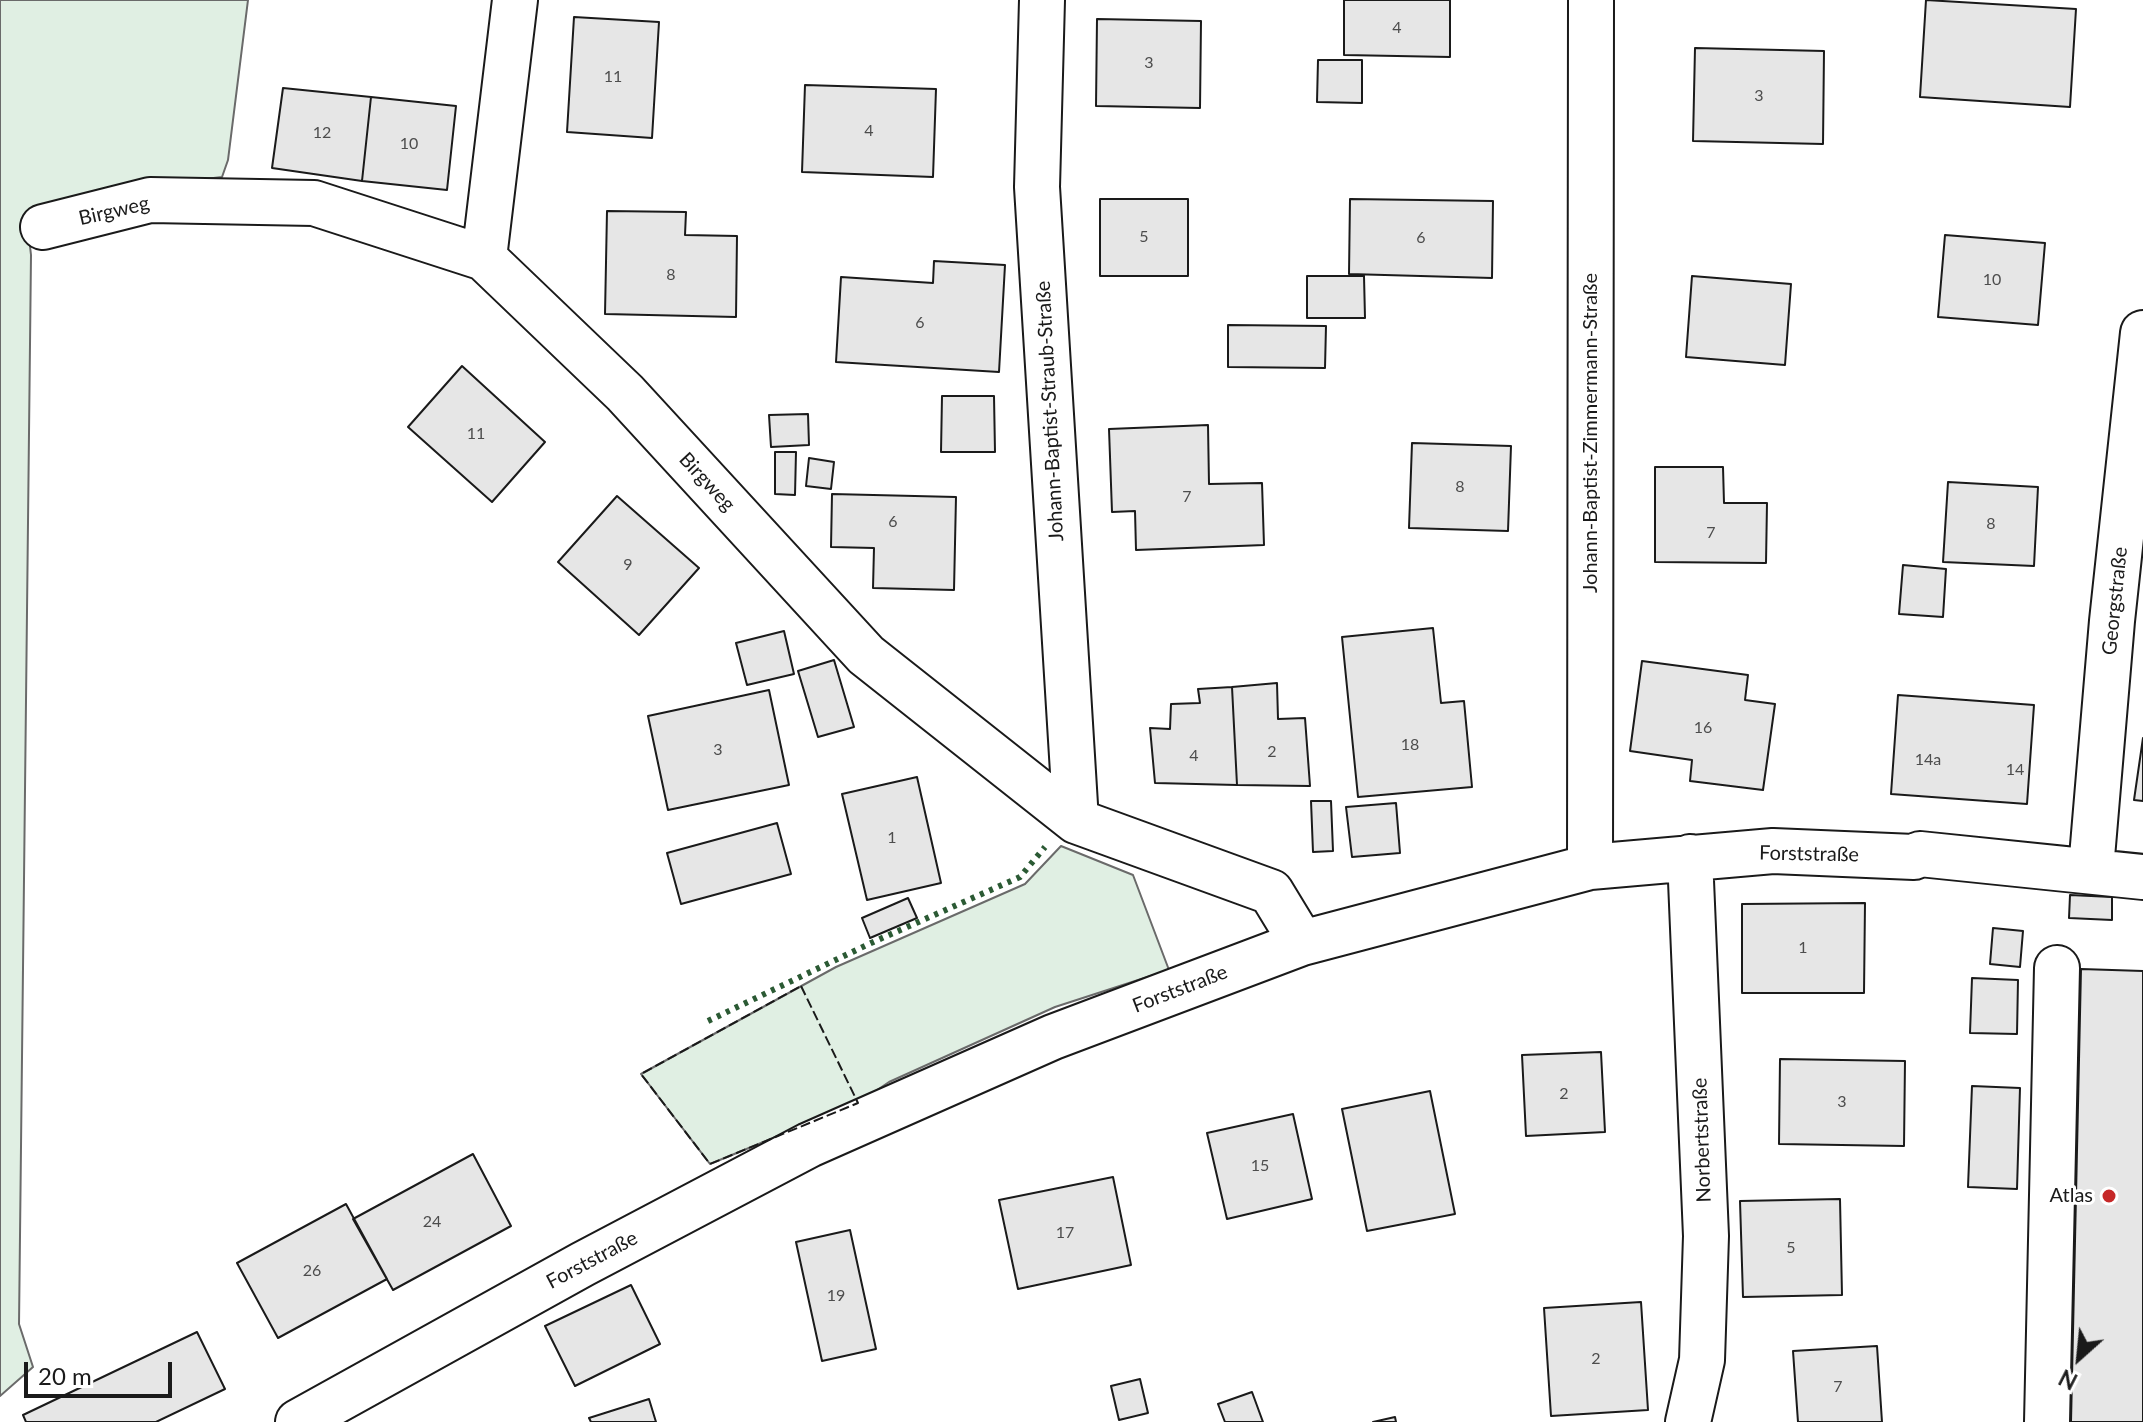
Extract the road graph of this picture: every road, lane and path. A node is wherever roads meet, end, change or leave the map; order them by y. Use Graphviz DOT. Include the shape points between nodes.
graph roads {
  1 [pos="515,0"];
  2 [pos="1042,0"];
  3 [pos="1591,0"];
  4 [pos="43,227"];
  5 [pos="484,258"];
  6 [pos="2143,333"];
  7 [pos="1076,821"];
  8 [pos="1690,857"];
  9 [pos="1590,867"];
  10 [pos="2091,869"];
  11 [pos="2143,877"];
  12 [pos="1302,943"];
  13 [pos="2057,968"];
  14 [pos="298,1422"];
  15 [pos="1688,1422"];
  16 [pos="2047,1422"];
  1 -- 5 [label="street"];
  2 -- 7 [label="street, Johann-Baptist-Straub-Straße" via="1037,187"];
  3 -- 9 [label="street, Johann-Baptist-Zimmermann-Straße"];
  4 -- 5 [label="street, Birgweg" via="150,200 314,203"];
  5 -- 7 [label="street, Birgweg" via="625,393 866,655"];
  6 -- 10 [label="street, Georgstraße"];
  7 -- 12 [label="street, Birgweg" via="1271,892"];
  8 -- 9 [label="street, Forststraße"];
  8 -- 10 [label="street, Forststraße" via="1773,851 1920,854"];
  8 -- 15 [label="street, Norbertstraße" via="1706,1236 1702,1360"];
  9 -- 12 [label="street, Forststraße"];
  10 -- 11 [label="street, Forststraße"];
  12 -- 14 [label="street, Forststraße" via="1053,1037 809,1145"];
  13 -- 16 [label="street"];
}
